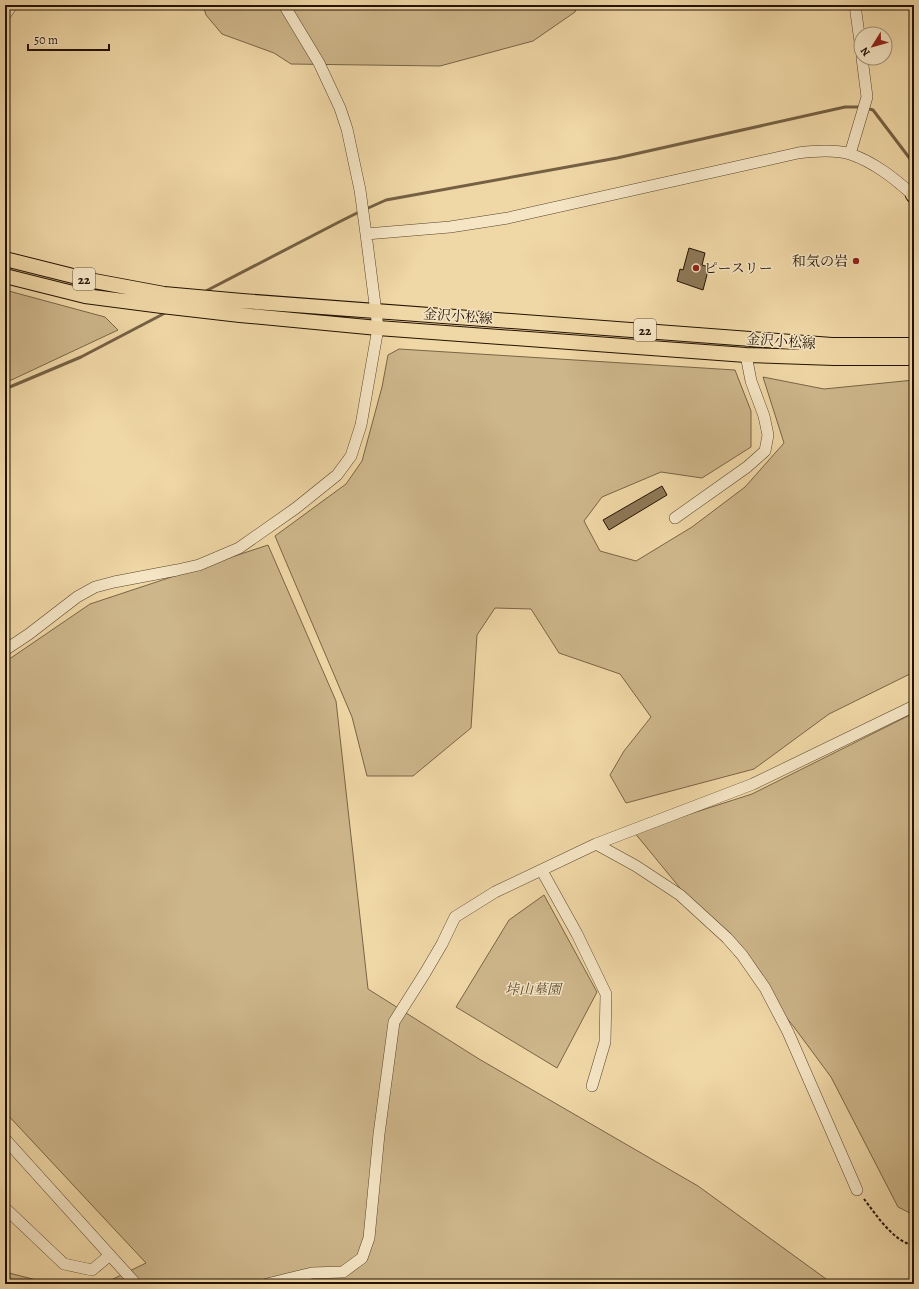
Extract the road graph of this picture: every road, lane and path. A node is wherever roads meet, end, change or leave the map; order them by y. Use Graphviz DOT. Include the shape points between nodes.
graph roads {
  1 [pos="12,5"];
  2 [pos="284,5"];
  3 [pos="855,5"];
  4 [pos="5,15"];
  5 [pos="858,26"];
  6 [pos="863,66"];
  7 [pos="850,154"];
  8 [pos="914,195"];
  9 [pos="366,232"];
  10 [pos="5,259"];
  11 [pos="5,276"];
  12 [pos="163,300"];
  13 [pos="376,310"];
  14 [pos="378,328"];
  15 [pos="914,345"];
  16 [pos="746,355"];
  17 [pos="914,358"];
  18 [pos="675,518"];
  19 [pos="5,650"];
  20 [pos="914,706"];
  21 [pos="596,844"];
  22 [pos="542,871"];
  23 [pos="592,1086"];
  24 [pos="5,1139"];
  25 [pos="857,1190"];
  26 [pos="7,1213"];
  27 [pos="914,1245"];
  28 [pos="110,1255"];
  29 [pos="136,1284"];
  30 [pos="267,1284"];
  1 -- 4 [label="street"];
  2 -- 9 [label="street" via="319,63 340,108 360,190"];
  3 -- 5 [label="street"];
  6 -- 7 [label="street" via="867,97"];
  7 -- 8 [label="street" via="875,165"];
  7 -- 9 [label="street" via="831,151 798,153 508,218 450,227"];
  9 -- 13 [label="street"];
  10 -- 12 [label="main road, 金沢小松線 / 22"];
  11 -- 12 [label="main road, 金沢小松線 / 22" via="85,296"];
  12 -- 13 [label="main road, 金沢小松線 / 22" via="242,301"];
  12 -- 14 [label="main road, 金沢小松線 / 22" via="240,316"];
  13 -- 14 [label="street"];
  13 -- 15 [label="main road, 金沢小松線 / 22" via="832,345"];
  14 -- 16 [label="main road, 金沢小松線 / 22"];
  14 -- 19 [label="street" via="361,425 351,456 337,475 239,548 199,565 95,587 77,597"];
  16 -- 17 [label="main road, 金沢小松線 / 22"];
  16 -- 18 [label="street" via="768,436 765,451 747,467"];
  20 -- 21 [label="street" via="753,784"];
  21 -- 22 [label="street"];
  21 -- 25 [label="street" via="680,895 742,955 765,988 788,1032"];
  22 -- 23 [label="street" via="606,994 605,1042"];
  22 -- 30 [label="street" via="495,892 455,917 442,944 394,1022 368,1238 362,1258 343,1272 312,1273"];
  24 -- 28 [label="street"];
  25 -- 27 [label="path" via="887,1229"];
  26 -- 28 [label="street" via="64,1264 92,1270"];
  28 -- 29 [label="street"];
}
